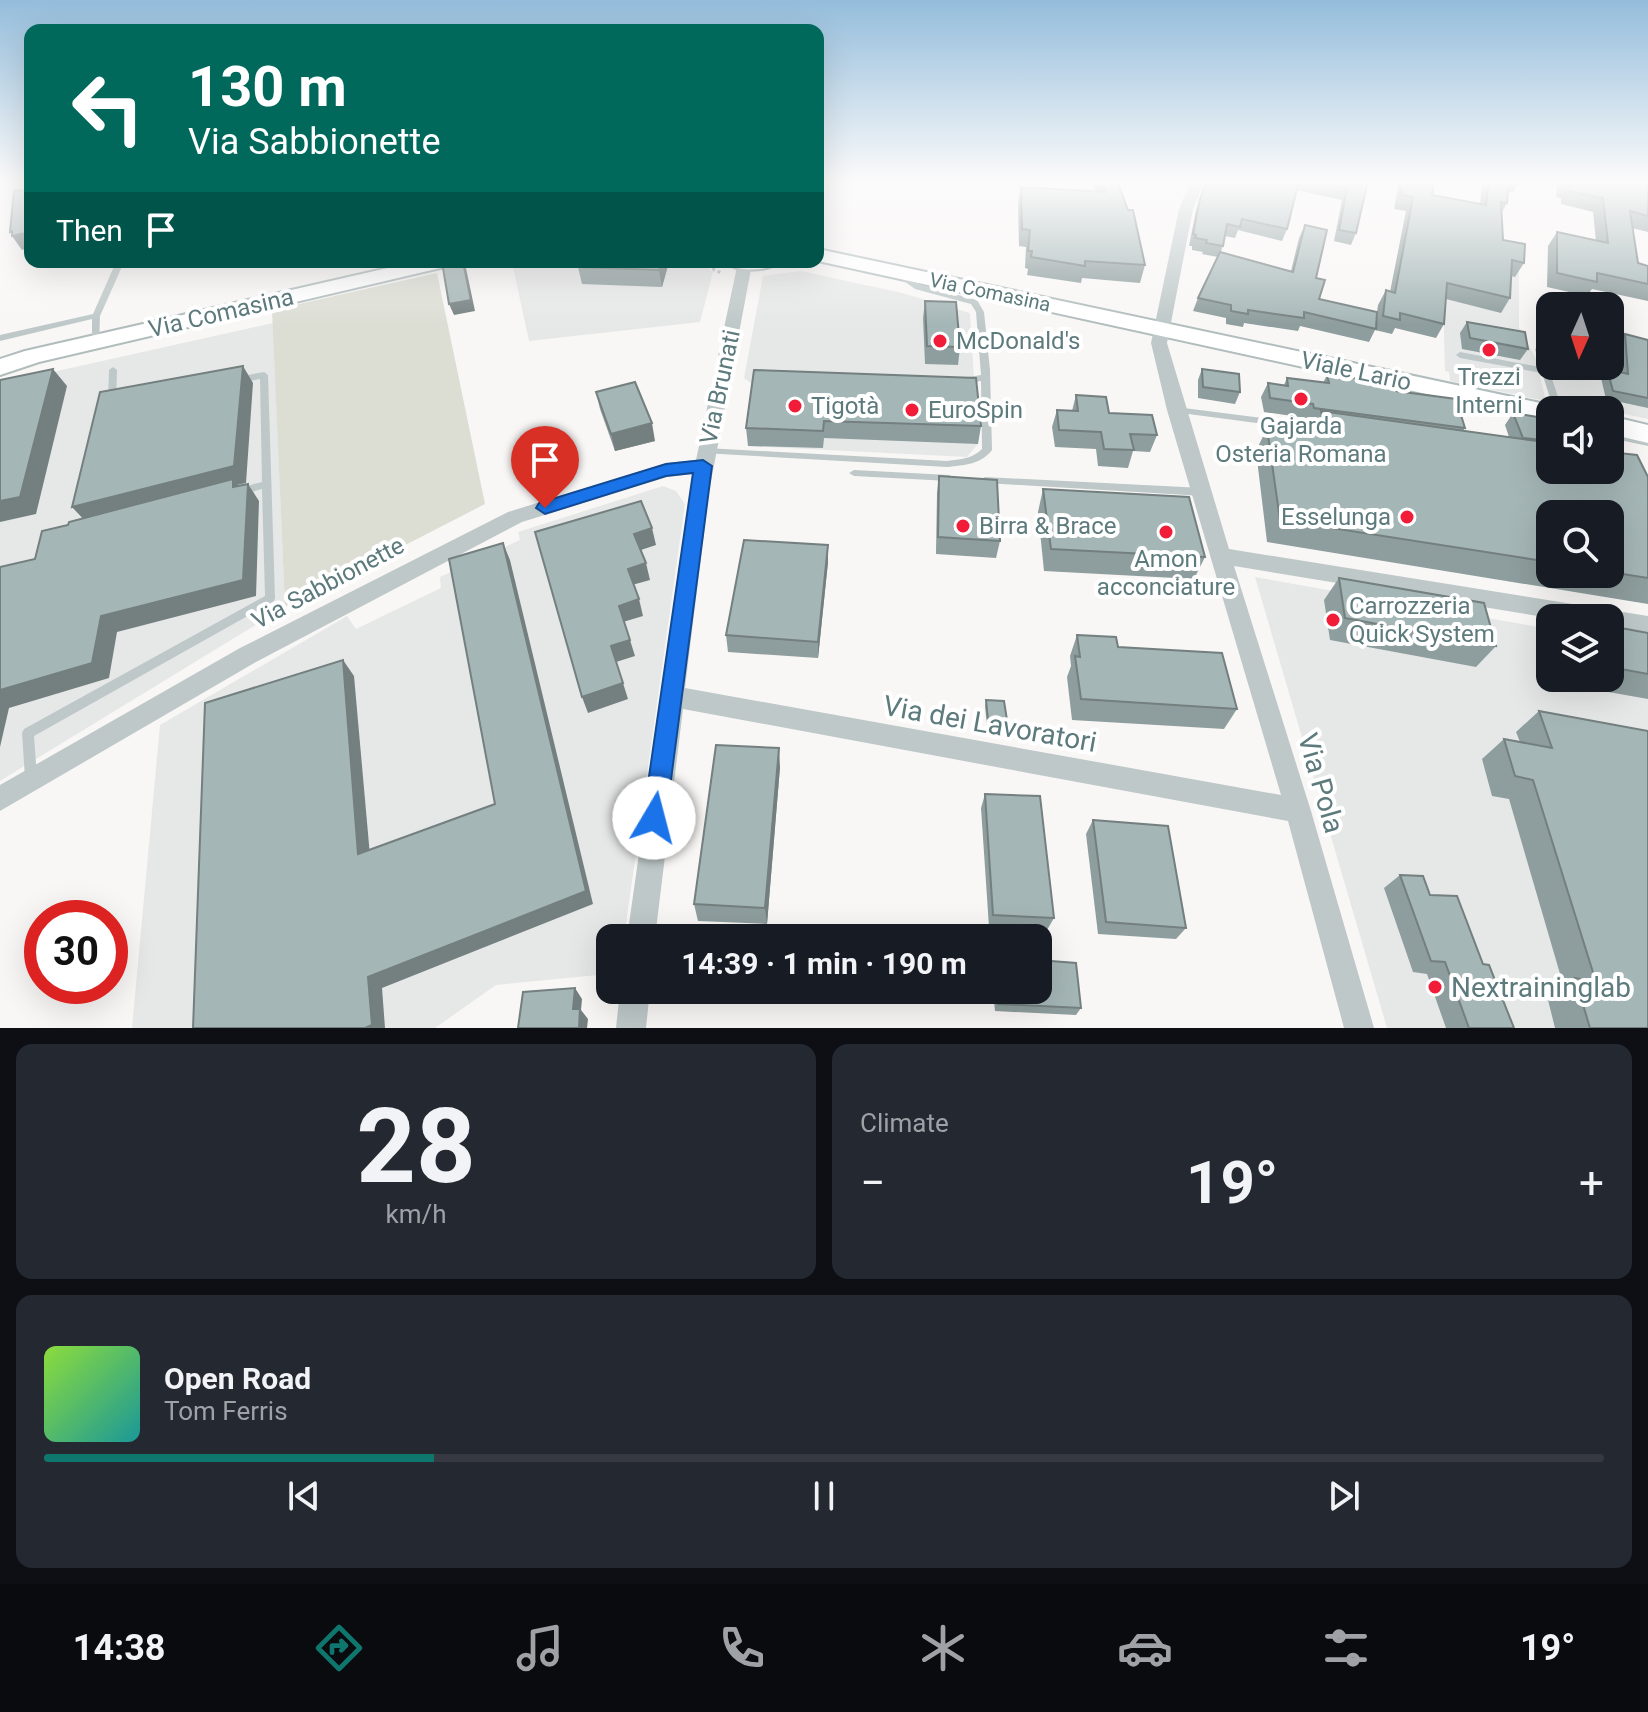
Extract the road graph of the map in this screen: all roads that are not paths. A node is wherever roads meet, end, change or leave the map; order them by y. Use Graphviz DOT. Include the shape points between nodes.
graph roads {
  1 [pos="1182,229"];
  2 [pos="824,256"];
  3 [pos="117,268"];
  4 [pos="416,268"];
  5 [pos="739,268"];
  6 [pos="899,272"];
  7 [pos="96,316"];
  8 [pos="1162,329"];
  9 [pos="0,338"];
  10 [pos="96,342"];
  11 [pos="1460,355"];
  12 [pos="0,367"];
  13 [pos="1536,369"];
  14 [pos="113,370"];
  15 [pos="985,377"];
  16 [pos="951,381"];
  17 [pos="218,384"];
  18 [pos="127,400"];
  19 [pos="1176,410"];
  20 [pos="1536,410"];
  21 [pos="1312,428"];
  22 [pos="1624,428"];
  23 [pos="1648,434"];
  24 [pos="1624,438"];
  25 [pos="1648,443"];
  26 [pos="705,459"];
  27 [pos="854,473"];
  28 [pos="965,479"];
  29 [pos="981,479"];
  30 [pos="267,484"];
  31 [pos="1203,492"];
  32 [pos="222,496"];
  33 [pos="1222,556"];
  34 [pos="1536,607"];
  35 [pos="1624,621"];
  36 [pos="1648,625"];
  37 [pos="671,696"];
  38 [pos="31,780"];
  39 [pos="0,799"];
  40 [pos="1298,811"];
  41 [pos="643,924"];
  42 [pos="634,1004"];
  43 [pos="631,1028"];
  44 [pos="1359,1028"];
  1 -- 8 [label="street, Via Pola"];
  2 -- 6 [label="main road, Via Comasina"];
  3 -- 7 [label="lane"];
  4 -- 10 [label="main road, Via Comasina"];
  5 -- 26 [label="street, Via Brunati"];
  6 -- 8 [label="main road, Via Comasina"];
  6 -- 15 [label="lane" via="918,287 974,302 980,312"];
  7 -- 9 [label="lane"];
  7 -- 10 [label="lane"];
  8 -- 19 [label="street, Via Pola" via="1159,343"];
  8 -- 20 [label="main road, Viale Lario"];
  10 -- 12 [label="main road, Via Comasina"];
  11 -- 13 [label="lane"];
  14 -- 18 [label="lane" via="112,403"];
  15 -- 16 [label="lane"];
  15 -- 26 [label="lane" via="987,450 969,462"];
  17 -- 30 [label="lane" via="264,375"];
  19 -- 21 [label="lane"];
  19 -- 31 [label="street, Via Pola"];
  22 -- 23 [label="main road"];
  24 -- 25 [label="lane"];
  26 -- 37 [label="street, Via Brunati"];
  26 -- 38 [label="street, Via Sabbionette" via="515,517 248,655"];
  27 -- 28 [label="lane"];
  29 -- 31 [label="lane"];
  30 -- 32 [label="lane"];
  30 -- 38 [label="lane" via="270,598 28,733"];
  31 -- 33 [label="street, Via Pola"];
  33 -- 34 [label="street"];
  33 -- 40 [label="street, Via Pola"];
  35 -- 36 [label="street"];
  37 -- 40 [label="street, Via dei Lavoratori"];
  37 -- 41 [label="street, Via Brunati"];
  38 -- 39 [label="street, Via Sabbionette"];
  40 -- 44 [label="street, Via Pola"];
  42 -- 43 [label="street"];
}
